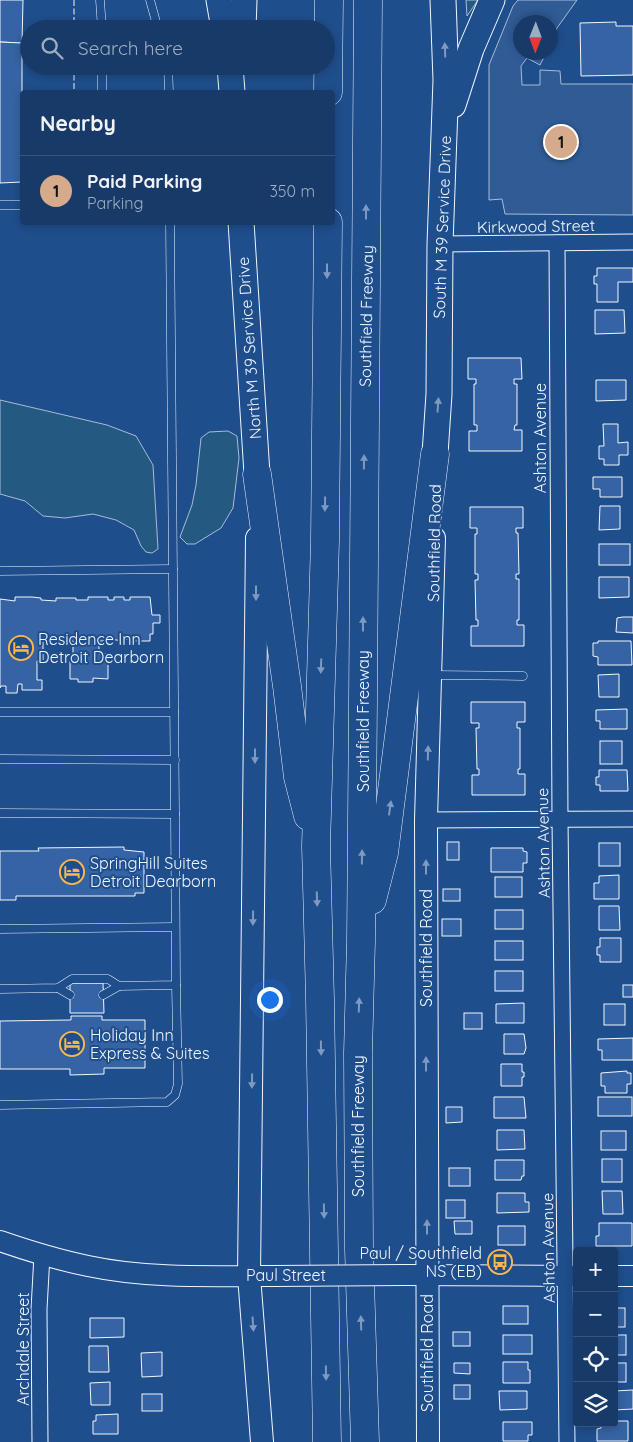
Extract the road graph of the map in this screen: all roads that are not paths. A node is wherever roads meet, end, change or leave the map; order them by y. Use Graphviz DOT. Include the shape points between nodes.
graph roads {
  1 [pos="100,0"];
  2 [pos="150,0"];
  3 [pos="219,0"];
  4 [pos="244,0"];
  5 [pos="329,0"];
  6 [pos="368,0"];
  7 [pos="443,0"];
  8 [pos="492,0"];
  9 [pos="101,20"];
  10 [pos="156,20"];
  11 [pos="222,20"];
  12 [pos="243,20"];
  13 [pos="329,20"];
  14 [pos="102,75"];
  15 [pos="168,75"];
  16 [pos="231,75"];
  17 [pos="241,75"];
  18 [pos="328,75"];
  19 [pos="102,90"];
  20 [pos="169,90"];
  21 [pos="232,90"];
  22 [pos="241,90"];
  23 [pos="328,90"];
  24 [pos="444,154"];
  25 [pos="20,204"];
  26 [pos="0,205"];
  27 [pos="170,225"];
  28 [pos="241,225"];
  29 [pos="328,225"];
  30 [pos="633,242"];
  31 [pos="556,243"];
  32 [pos="440,244"];
  33 [pos="434,454"];
  34 [pos="257,474"];
  35 [pos="173,569"];
  36 [pos="0,571"];
  37 [pos="431,676"];
  38 [pos="523,676"];
  39 [pos="0,712"];
  40 [pos="174,712"];
  41 [pos="0,759"];
  42 [pos="175,760"];
  43 [pos="0,813"];
  44 [pos="175,814"];
  45 [pos="560,819"];
  46 [pos="633,819"];
  47 [pos="426,820"];
  48 [pos="316,846"];
  49 [pos="175,927"];
  50 [pos="0,929"];
  51 [pos="361,941"];
  52 [pos="176,985"];
  53 [pos="119,986"];
  54 [pos="58,988"];
  55 [pos="0,989"];
  56 [pos="70,995"];
  57 [pos="103,995"];
  58 [pos="0,1105"];
  59 [pos="0,1241"];
  60 [pos="42,1255"];
  61 [pos="427,1275"];
  62 [pos="250,1276"];
  63 [pos="571,1276"];
  64 [pos="618,1276"];
  65 [pos="633,1276"];
  66 [pos="40,1442"];
  67 [pos="262,1442"];
  68 [pos="327,1442"];
  69 [pos="366,1442"];
  70 [pos="428,1442"];
  71 [pos="567,1442"];
  1 -- 9 [label="lane"];
  2 -- 10 [label="lane"];
  3 -- 11 [label="main road"];
  4 -- 12 [label="main road"];
  5 -- 13 [label="highway"];
  51 -- 6 [label="highway, Southfield Freeway, one-way"];
  24 -- 7 [label="main road, South M 39 Service Drive, one-way"];
  8 -- 24 [label="main road" via="471,49 453,106"];
  14 -- 19 [label="lane"];
  15 -- 20 [label="lane"];
  16 -- 21 [label="main road"];
  17 -- 22 [label="main road"];
  18 -- 23 [label="highway"];
  24 -- 32 [label="main road, South M 39 Service Drive"];
  25 -- 26 [label="lane"];
  27 -- 35 [label="lane"];
  28 -- 34 [label="main road, North M 39 Service Drive"];
  29 -- 48 [label="highway, one-way" via="325,542"];
  30 -- 31 [label="street, Kirkwood Street"];
  31 -- 32 [label="street, Kirkwood Street"];
  31 -- 45 [label="street, Ashton Avenue"];
  33 -- 32 [label="main road, South M 39 Service Drive, one-way" via="439,394"];
  33 -- 37 [label="main road, Southfield Road"];
  51 -- 33 [label="highway, one-way" via="384,853"];
  34 -- 48 [label="highway" via="298,777"];
  34 -- 62 [label="main road, one-way"];
  35 -- 36 [label="lane"];
  35 -- 40 [label="lane"];
  37 -- 38 [label="lane"];
  47 -- 37 [label="main road, Southfield Road, one-way"];
  39 -- 40 [label="lane"];
  40 -- 42 [label="lane"];
  41 -- 42 [label="lane"];
  42 -- 44 [label="lane"];
  43 -- 44 [label="lane"];
  44 -- 49 [label="lane"];
  45 -- 46 [label="street"];
  45 -- 47 [label="street"];
  45 -- 63 [label="street, Ashton Avenue"];
  61 -- 47 [label="main road, Southfield Road, one-way"];
  48 -- 68 [label="highway, one-way"];
  49 -- 50 [label="lane"];
  49 -- 52 [label="lane"];
  69 -- 51 [label="highway, Southfield Freeway, one-way" via="359,1249"];
  52 -- 53 [label="lane"];
  52 -- 58 [label="lane" via="178,1084 176,1095 167,1102"];
  53 -- 54 [label="lane" via="108,979 72,979"];
  53 -- 57 [label="lane"];
  54 -- 55 [label="lane"];
  54 -- 56 [label="lane"];
  59 -- 60 [label="street, Paul Street"];
  60 -- 62 [label="street, Paul Street" via="135,1273"];
  60 -- 66 [label="street, Archdale Street"];
  61 -- 62 [label="street, Paul Street, bridge"];
  61 -- 63 [label="street, Paul Street"];
  61 -- 70 [label="main road, Southfield Road"];
  62 -- 67 [label="main road, one-way"];
  63 -- 71 [label="street, Ashton Avenue"];
  64 -- 65 [label="street"];
}
